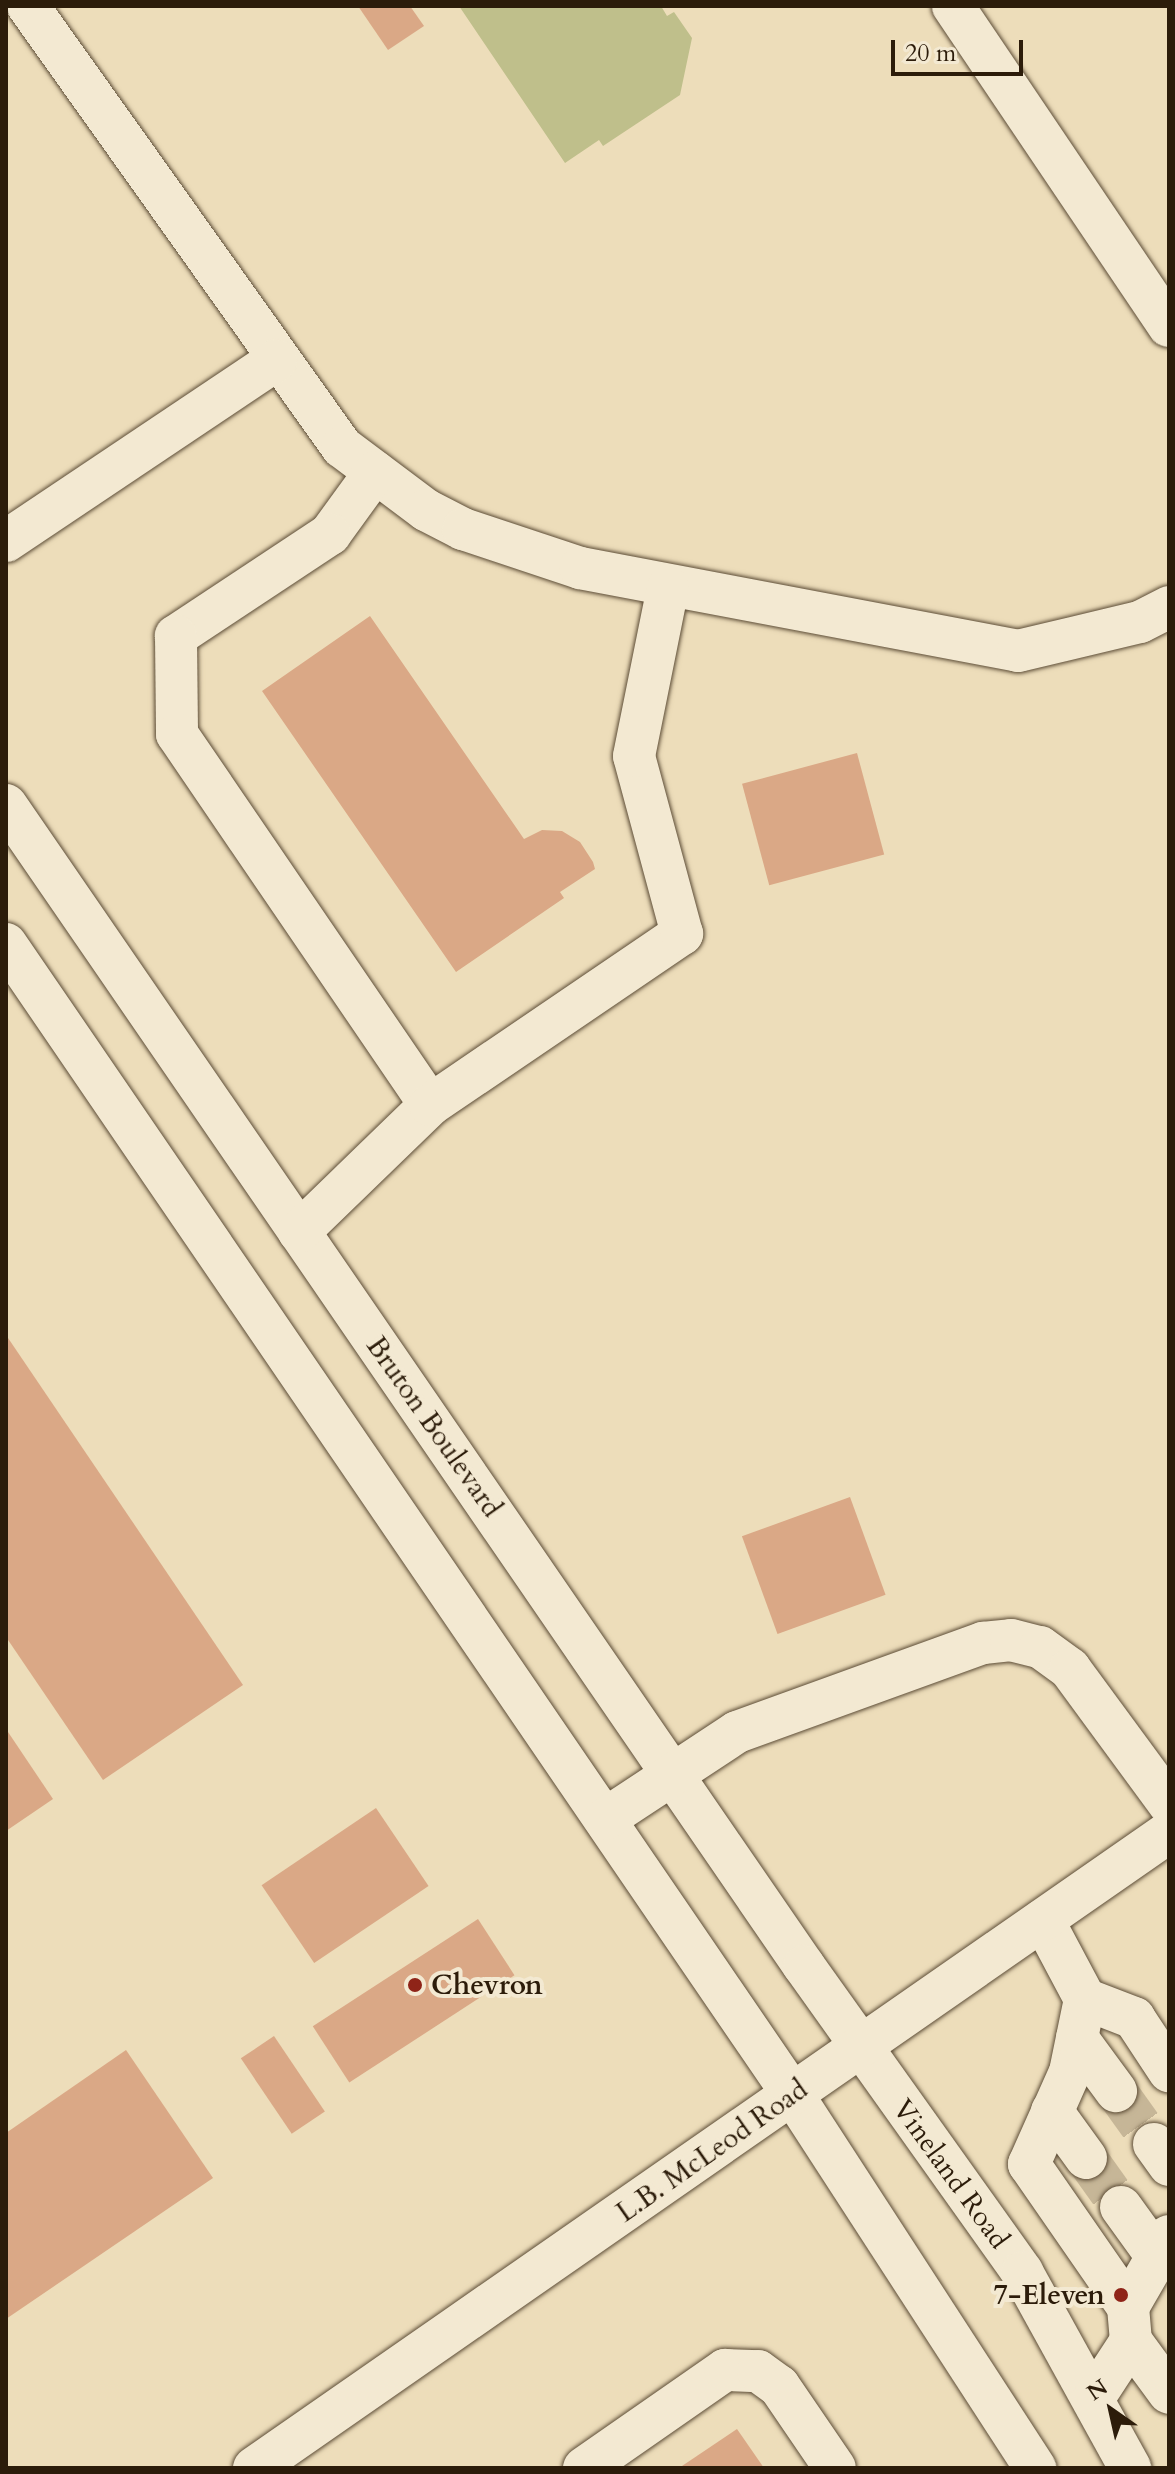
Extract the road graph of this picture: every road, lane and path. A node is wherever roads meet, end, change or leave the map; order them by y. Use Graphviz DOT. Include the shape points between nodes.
graph roads {
  1 [pos="28,6"];
  2 [pos="953,6"];
  3 [pos="1169,326"];
  4 [pos="276,360"];
  5 [pos="375,472"];
  6 [pos="6,541"];
  7 [pos="668,587"];
  8 [pos="1169,607"];
  9 [pos="6,805"];
  10 [pos="6,944"];
  11 [pos="430,1105"];
  12 [pos="299,1232"];
  13 [pos="672,1774"];
  14 [pos="1169,1804"];
  15 [pos="605,1819"];
  16 [pos="1169,1832"];
  17 [pos="1043,1920"];
  18 [pos="1081,2018"];
  19 [pos="861,2049"];
  20 [pos="1169,2071"];
  21 [pos="1116,2091"];
  22 [pos="793,2095"];
  23 [pos="1052,2111"];
  24 [pos="1086,2158"];
  25 [pos="1121,2207"];
  26 [pos="1163,2246"];
  27 [pos="1130,2324"];
  28 [pos="1169,2393"];
  29 [pos="1093,2399"];
  30 [pos="254,2468"];
  31 [pos="584,2468"];
  32 [pos="835,2468"];
  33 [pos="1035,2468"];
  34 [pos="1130,2468"];
  1 -- 4 [label="street"];
  2 -- 3 [label="street"];
  4 -- 5 [label="street" via="342,447"];
  4 -- 6 [label="street"];
  5 -- 7 [label="street" via="426,510 463,529 580,568"];
  5 -- 11 [label="street" via="330,534 176,636 177,734"];
  7 -- 8 [label="street" via="1018,651 1140,622"];
  7 -- 11 [label="street" via="634,756 682,934"];
  9 -- 12 [label="street, Bruton Boulevard"];
  10 -- 15 [label="street"];
  11 -- 12 [label="street"];
  12 -- 13 [label="street, Bruton Boulevard"];
  13 -- 14 [label="street" via="737,1732 983,1643 1011,1640 1040,1647 1070,1669"];
  13 -- 15 [label="street"];
  13 -- 19 [label="street, Bruton Boulevard"];
  15 -- 22 [label="street"];
  16 -- 17 [label="street, L.B. McLeod Road"];
  17 -- 18 [label="street"];
  17 -- 19 [label="street, L.B. McLeod Road"];
  18 -- 20 [label="street" via="1134,2018"];
  18 -- 21 [label="street"];
  18 -- 23 [label="street" via="1070,2072"];
  19 -- 22 [label="street, L.B. McLeod Road"];
  19 -- 29 [label="street, Vineland Road" via="1022,2272"];
  22 -- 30 [label="street, L.B. McLeod Road"];
  22 -- 33 [label="street"];
  23 -- 24 [label="street"];
  23 -- 27 [label="street" via="1029,2164"];
  25 -- 26 [label="street"];
  26 -- 27 [label="street"];
  27 -- 28 [label="street"];
  27 -- 29 [label="street"];
  29 -- 34 [label="street, Vineland Road"];
  31 -- 32 [label="street" via="725,2370 758,2371 779,2386"];
}
